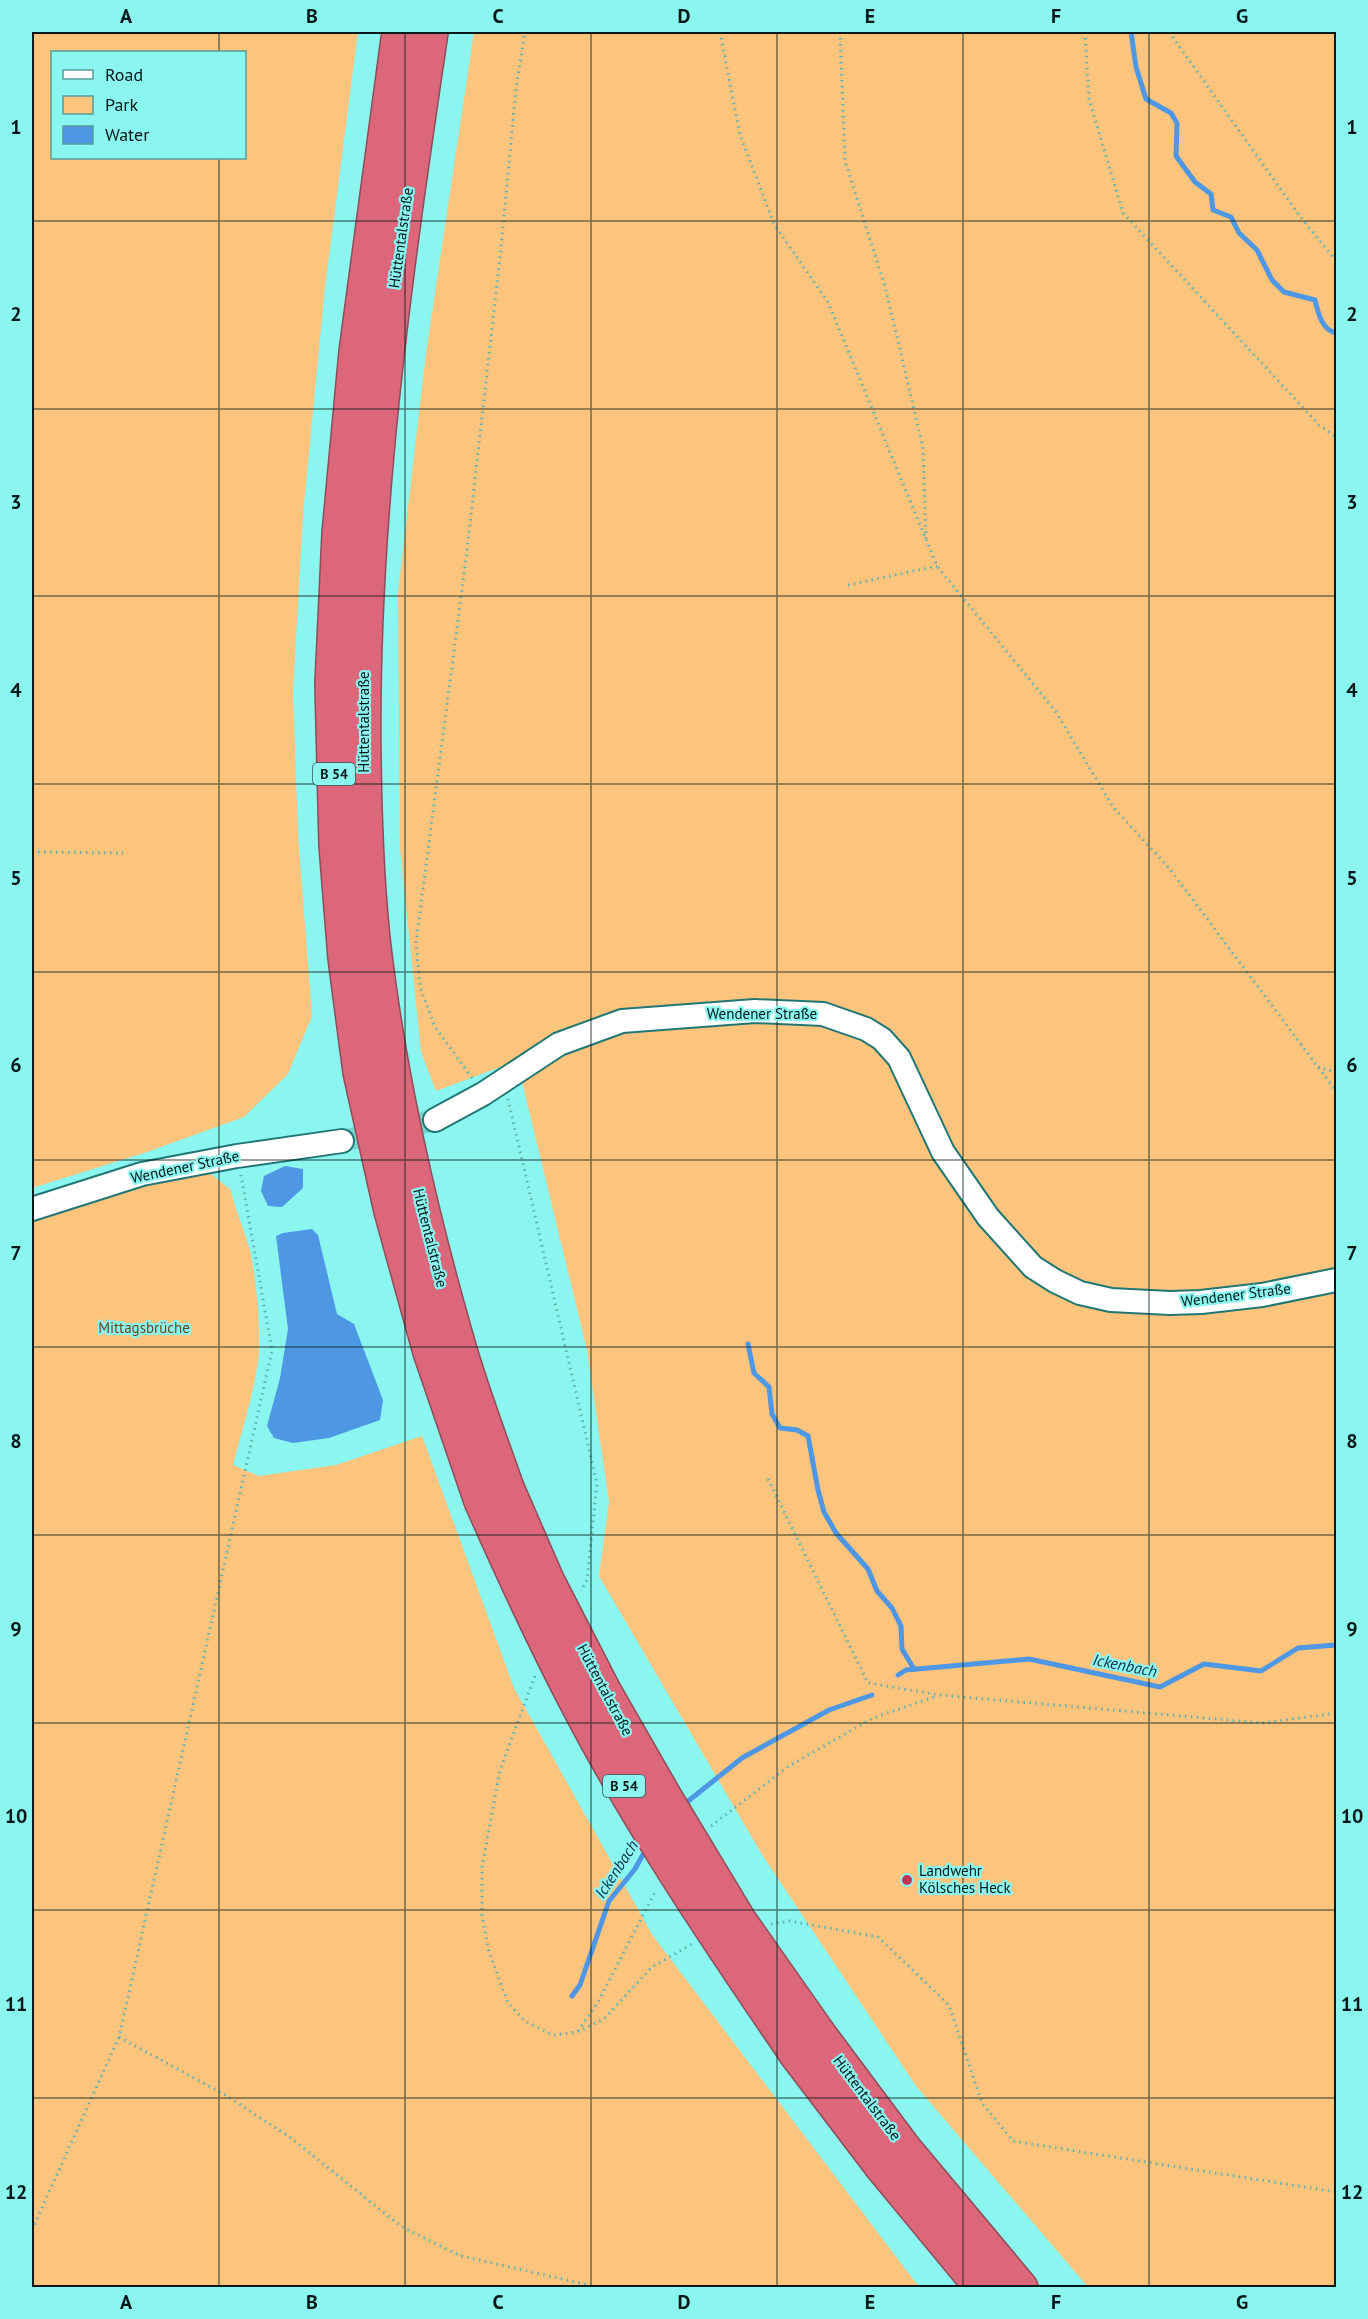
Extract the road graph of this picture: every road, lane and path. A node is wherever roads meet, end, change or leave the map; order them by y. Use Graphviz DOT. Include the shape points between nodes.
graph roads {
  1 [pos="399,32"];
  2 [pos="430,32"];
  3 [pos="525,32"];
  4 [pos="720,32"];
  5 [pos="840,32"];
  6 [pos="1085,32"];
  7 [pos="1169,32"];
  8 [pos="1336,261"];
  9 [pos="1336,437"];
  10 [pos="926,544"];
  11 [pos="937,566"];
  12 [pos="848,585"];
  13 [pos="32,852"];
  14 [pos="123,854"];
  15 [pos="1318,1067"];
  16 [pos="1336,1072"];
  17 [pos="504,1080"];
  18 [pos="1336,1091"];
  19 [pos="483,1094"];
  20 [pos="435,1120"];
  21 [pos="342,1141"];
  22 [pos="237,1156"];
  23 [pos="32,1209"];
  24 [pos="1336,1280"];
  25 [pos="768,1479"];
  26 [pos="494,1494"];
  27 [pos="576,1600"];
  28 [pos="538,1671"];
  29 [pos="939,1695"];
  30 [pos="1336,1713"];
  31 [pos="711,1826"];
  32 [pos="661,1884"];
  33 [pos="768,1924"];
  34 [pos="703,1940"];
  35 [pos="577,2032"];
  36 [pos="119,2037"];
  37 [pos="807,2044"];
  38 [pos="1336,2192"];
  39 [pos="32,2230"];
  40 [pos="602,2288"];
  41 [pos="982,2288"];
  42 [pos="1021,2288"];
  1 -- 26 [label="highway, Hüttentalstraße / B 54" via="356,352 339,534 332,684 336,845 360,1072 391,1211 430,1352"];
  2 -- 26 [label="highway, Hüttentalstraße / B 54" via="385,359 369,536 363,684 366,843 375,955 392,1068 421,1206"];
  3 -- 19 [label="path" via="466,559 416,942 420,987 435,1026"];
  4 -- 10 [label="path" via="740,135 774,224 828,302"];
  5 -- 10 [label="path" via="845,161 885,286 922,448"];
  6 -- 9 [label="path" via="1089,99 1123,213 1319,425"];
  7 -- 8 [label="path"];
  10 -- 11 [label="path"];
  11 -- 12 [label="path"];
  11 -- 15 [label="path" via="1056,712 1113,807 1169,868"];
  13 -- 14 [label="path"];
  15 -- 16 [label="path"];
  15 -- 18 [label="path"];
  17 -- 19 [label="street, Wendener Straße"];
  17 -- 24 [label="street, Wendener Straße" via="559,1044 622,1021 755,1011 823,1014 866,1029 882,1039 899,1058 943,1152 988,1217 1033,1267 1055,1281 1080,1293 1111,1300 1170,1304 1262,1295"];
  17 -- 27 [label="path" via="597,1484 587,1580"];
  19 -- 20 [label="street, Wendener Straße"];
  21 -- 22 [label="street, Wendener Straße"];
  22 -- 23 [label="street, Wendener Straße" via="142,1174"];
  22 -- 36 [label="path" via="272,1350"];
  25 -- 29 [label="path" via="868,1683"];
  26 -- 37 [label="highway, Hüttentalstraße / B 54, bridge" via="547,1580 604,1691"];
  28 -- 35 [label="path" via="500,1770 482,1868 482,1915 489,1952 508,2003 525,2020 553,2035"];
  29 -- 30 [label="path" via="1263,1723"];
  29 -- 31 [label="path" via="873,1718 789,1766"];
  32 -- 35 [label="path"];
  33 -- 38 [label="path" via="790,1921 878,1937 949,2005 982,2103 1013,2141"];
  34 -- 35 [label="path" via="652,1967 604,2019"];
  36 -- 39 [label="path"];
  36 -- 40 [label="path" via="227,2096 291,2138 402,2228 461,2256"];
  37 -- 41 [label="highway, Hüttentalstraße / B 54" via="882,2167"];
  37 -- 42 [label="highway, Hüttentalstraße / B 54" via="904,2148"];
}
